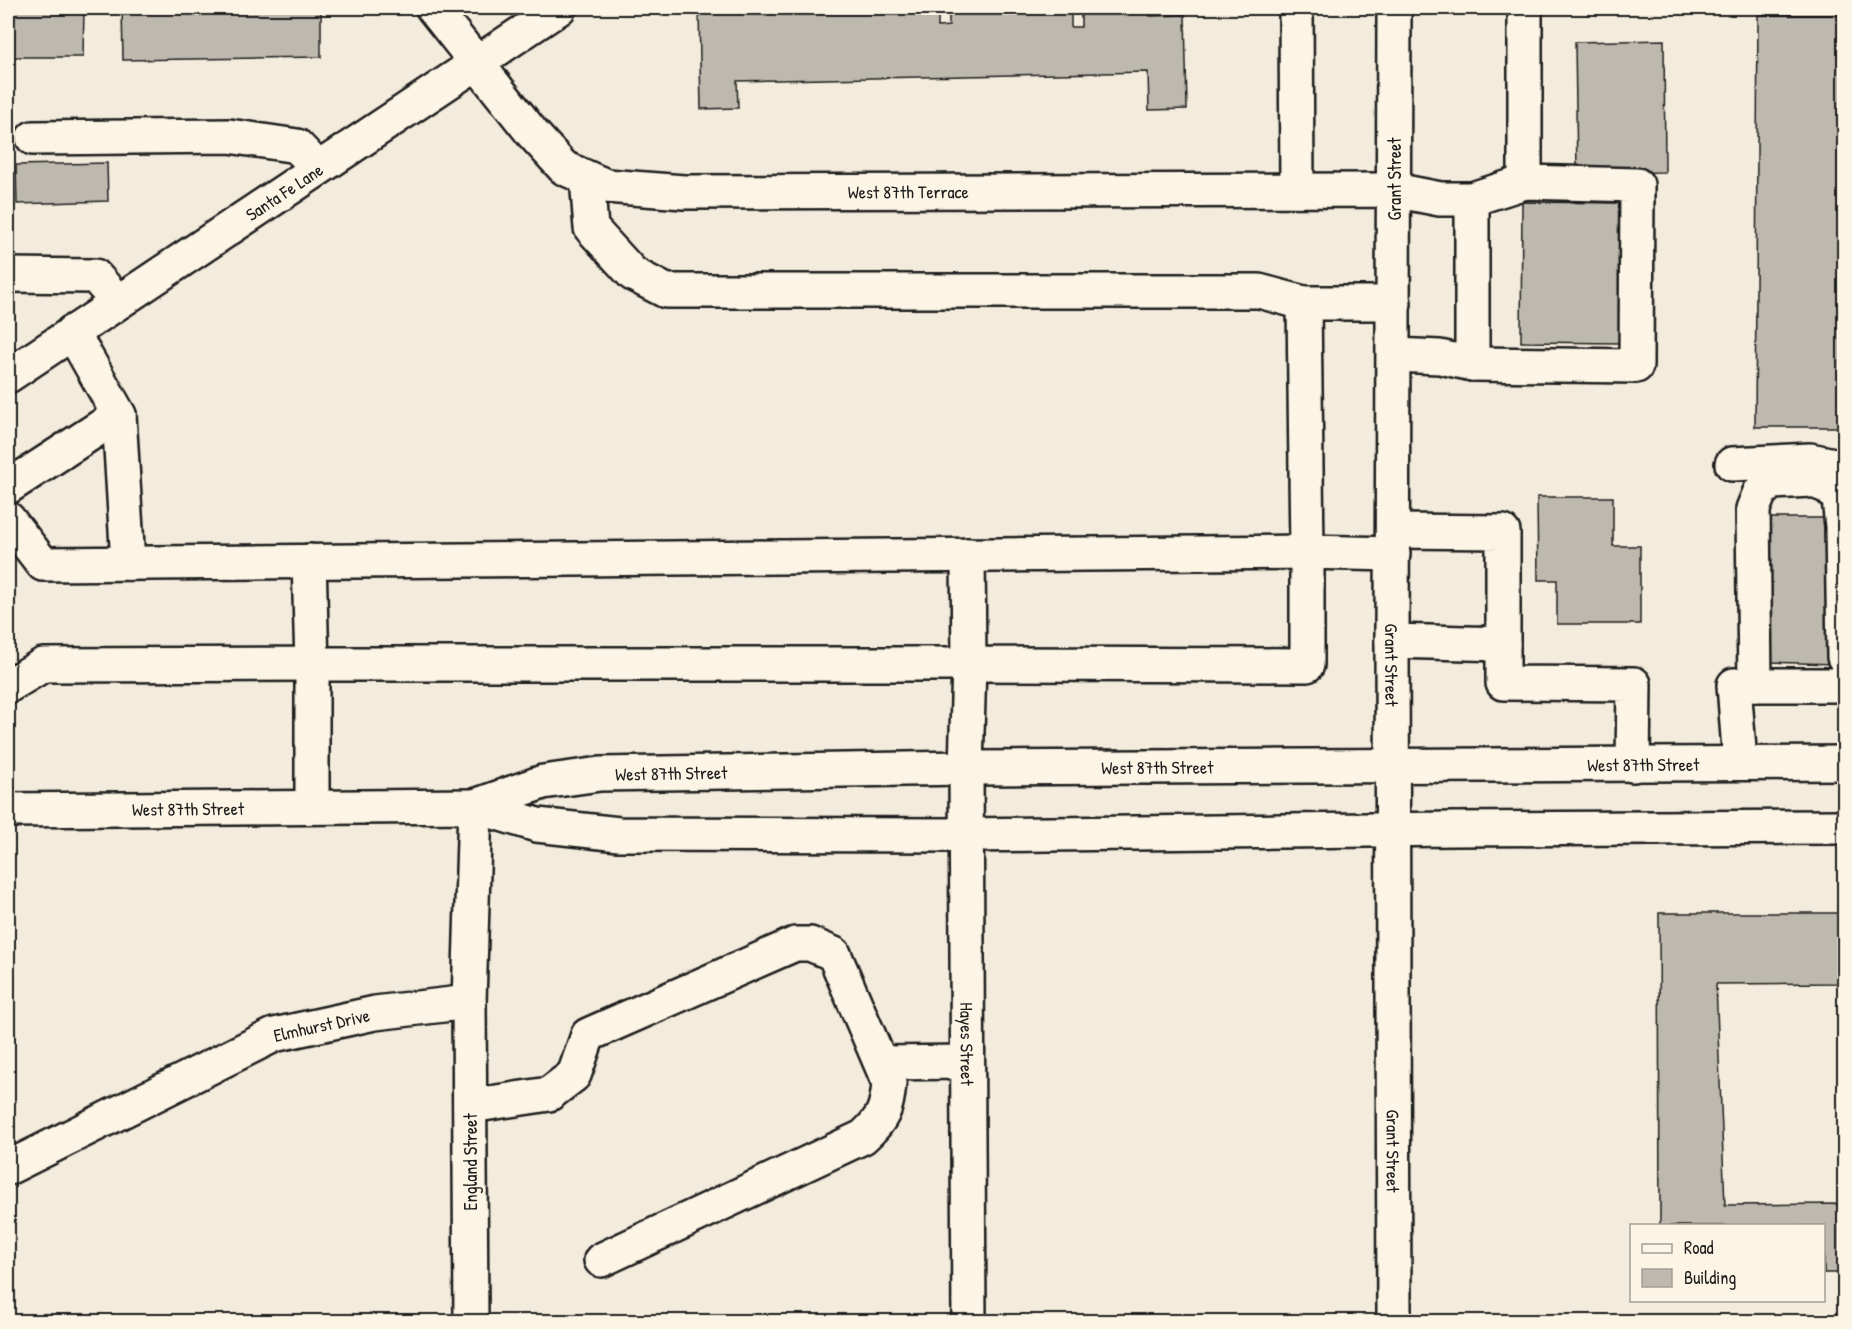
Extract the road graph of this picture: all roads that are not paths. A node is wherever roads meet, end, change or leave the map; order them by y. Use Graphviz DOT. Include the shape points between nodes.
graph roads {
  1 [pos="433,8"];
  2 [pos="559,8"];
  3 [pos="1296,8"];
  4 [pos="1394,8"];
  5 [pos="1525,8"];
  6 [pos="476,63"];
  7 [pos="33,138"];
  8 [pos="318,168"];
  9 [pos="587,178"];
  10 [pos="1525,182"];
  11 [pos="1297,190"];
  12 [pos="1394,190"];
  13 [pos="1472,199"];
  14 [pos="8,275"];
  15 [pos="118,302"];
  16 [pos="1304,303"];
  17 [pos="1394,303"];
  18 [pos="72,332"];
  19 [pos="1394,355"];
  20 [pos="1472,364"];
  21 [pos="8,376"];
  22 [pos="119,415"];
  23 [pos="1732,464"];
  24 [pos="1845,467"];
  25 [pos="8,487"];
  26 [pos="8,519"];
  27 [pos="1393,543"];
  28 [pos="1307,552"];
  29 [pos="968,555"];
  30 [pos="309,561"];
  31 [pos="128,563"];
  32 [pos="1392,641"];
  33 [pos="1503,644"];
  34 [pos="1845,657"];
  35 [pos="312,664"];
  36 [pos="969,664"];
  37 [pos="1845,683"];
  38 [pos="1755,685"];
  39 [pos="8,686"];
  40 [pos="1845,763"];
  41 [pos="1740,764"];
  42 [pos="1633,765"];
  43 [pos="1393,766"];
  44 [pos="966,768"];
  45 [pos="312,806"];
  46 [pos="475,806"];
  47 [pos="8,810"];
  48 [pos="1845,827"];
  49 [pos="1393,829"];
  50 [pos="966,835"];
  51 [pos="470,1002"];
  52 [pos="967,1062"];
  53 [pos="880,1063"];
  54 [pos="470,1106"];
  55 [pos="8,1168"];
  56 [pos="601,1260"];
  57 [pos="471,1322"];
  58 [pos="969,1322"];
  59 [pos="1395,1322"];
  1 -- 6 [label="street"];
  2 -- 6 [label="street, Santa Fe Lane"];
  3 -- 11 [label="street"];
  4 -- 12 [label="street, Grant Street"];
  5 -- 10 [label="street"];
  6 -- 8 [label="street, Santa Fe Lane"];
  6 -- 9 [label="street, West 87th Terrace" via="564,168"];
  7 -- 8 [label="street" via="229,136 297,146"];
  8 -- 15 [label="street, Santa Fe Lane"];
  9 -- 11 [label="street, West 87th Terrace" via="606,186 684,192"];
  9 -- 16 [label="street" via="591,228 633,274 666,291 1259,291"];
  10 -- 13 [label="street, West 87th Terrace"];
  10 -- 20 [label="street, West 87th Terrace" via="1637,185 1636,366"];
  11 -- 12 [label="street, West 87th Terrace"];
  12 -- 13 [label="street, West 87th Terrace" via="1440,199"];
  12 -- 17 [label="street, Grant Street"];
  13 -- 20 [label="street"];
  14 -- 15 [label="street" via="95,276"];
  15 -- 18 [label="street, Santa Fe Lane"];
  16 -- 17 [label="street"];
  16 -- 28 [label="street"];
  17 -- 19 [label="street, Grant Street"];
  18 -- 21 [label="street, Santa Fe Lane"];
  18 -- 22 [label="street"];
  19 -- 20 [label="street" via="1440,357"];
  19 -- 27 [label="street, Grant Street"];
  22 -- 25 [label="street"];
  22 -- 31 [label="street"];
  23 -- 24 [label="street" via="1810,460"];
  26 -- 31 [label="street" via="43,564"];
  27 -- 28 [label="street"];
  27 -- 32 [label="street, Grant Street"];
  27 -- 33 [label="street" via="1503,532"];
  28 -- 29 [label="street"];
  28 -- 36 [label="street" via="1307,666"];
  29 -- 30 [label="street"];
  29 -- 36 [label="street, Hayes Street"];
  30 -- 31 [label="street"];
  30 -- 35 [label="street"];
  32 -- 33 [label="street"];
  32 -- 43 [label="street, Grant Street"];
  33 -- 42 [label="street" via="1503,683 1634,684"];
  34 -- 38 [label="street" via="1839,499 1829,486 1811,480 1772,482 1760,492 1753,509"];
  35 -- 36 [label="street"];
  35 -- 39 [label="street" via="43,666"];
  35 -- 45 [label="street"];
  36 -- 44 [label="street, Hayes Street"];
  37 -- 38 [label="street"];
  38 -- 41 [label="street" via="1734,685"];
  40 -- 41 [label="street, West 87th Street"];
  41 -- 42 [label="street, West 87th Street"];
  42 -- 43 [label="street, West 87th Street"];
  43 -- 44 [label="street, West 87th Street"];
  43 -- 49 [label="street, Grant Street"];
  44 -- 46 [label="street, West 87th Street" via="600,774 543,782"];
  44 -- 50 [label="street, Hayes Street"];
  45 -- 46 [label="street, West 87th Street"];
  45 -- 47 [label="street, West 87th Street"];
  46 -- 50 [label="street, West 87th Street" via="537,825 619,834"];
  46 -- 51 [label="street"];
  48 -- 49 [label="street, West 87th Street"];
  49 -- 50 [label="street, West 87th Street"];
  49 -- 59 [label="street, Grant Street"];
  50 -- 52 [label="street, Hayes Street"];
  51 -- 54 [label="street, England Street"];
  51 -- 55 [label="street, Elmhurst Drive" via="375,1012 274,1035"];
  52 -- 53 [label="street"];
  52 -- 58 [label="street, Hayes Street"];
  53 -- 54 [label="street" via="834,954 810,944 795,944 588,1035 574,1075 549,1094"];
  53 -- 56 [label="street" via="889,1083 888,1106 877,1125 863,1137"];
  54 -- 57 [label="street, England Street"];
}
